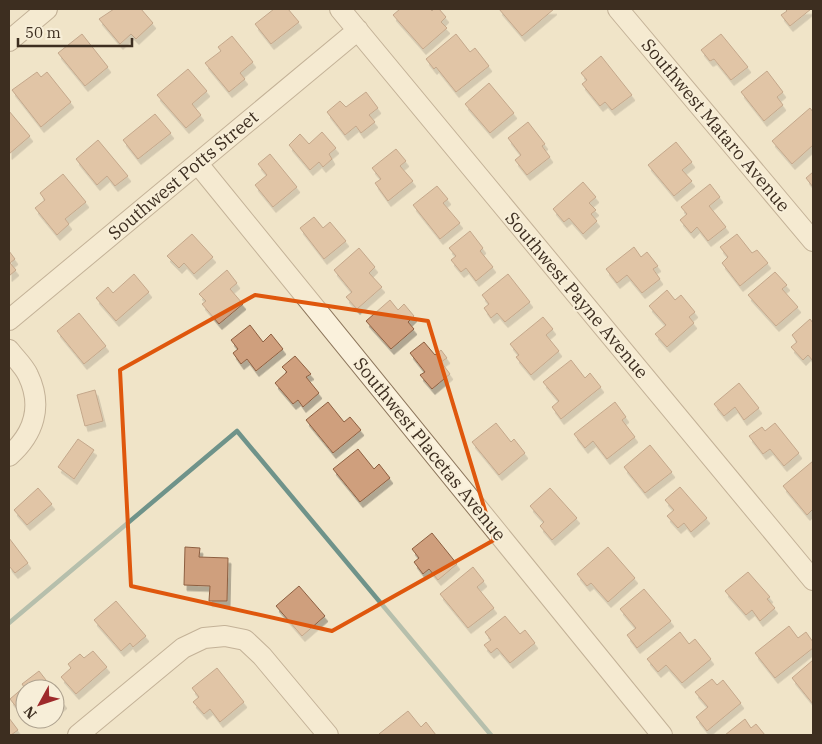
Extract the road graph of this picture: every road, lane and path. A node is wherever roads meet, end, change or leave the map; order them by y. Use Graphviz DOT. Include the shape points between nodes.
graph roads {
  1 [pos="47,9"];
  2 [pos="340,9"];
  3 [pos="618,9"];
  4 [pos="358,30"];
  5 [pos="9,41"];
  6 [pos="198,164"];
  7 [pos="813,241"];
  8 [pos="9,320"];
  9 [pos="9,350"];
  10 [pos="9,456"];
  11 [pos="813,580"];
  12 [pos="78,735"];
  13 [pos="328,735"];
  14 [pos="662,735"];
  1 -- 5 [label="street"];
  2 -- 4 [label="street, Southwest Payne Avenue"];
  3 -- 7 [label="street, Southwest Mataro Avenue"];
  4 -- 6 [label="street, Southwest Potts Street"];
  4 -- 11 [label="street, Southwest Payne Avenue"];
  6 -- 8 [label="street, Southwest Potts Street"];
  6 -- 14 [label="street, Southwest Placetas Avenue"];
  9 -- 10 [label="street" via="28,373 35,394 31,429"];
  12 -- 13 [label="street" via="183,648 204,638 225,636 244,640 262,656"];
}
